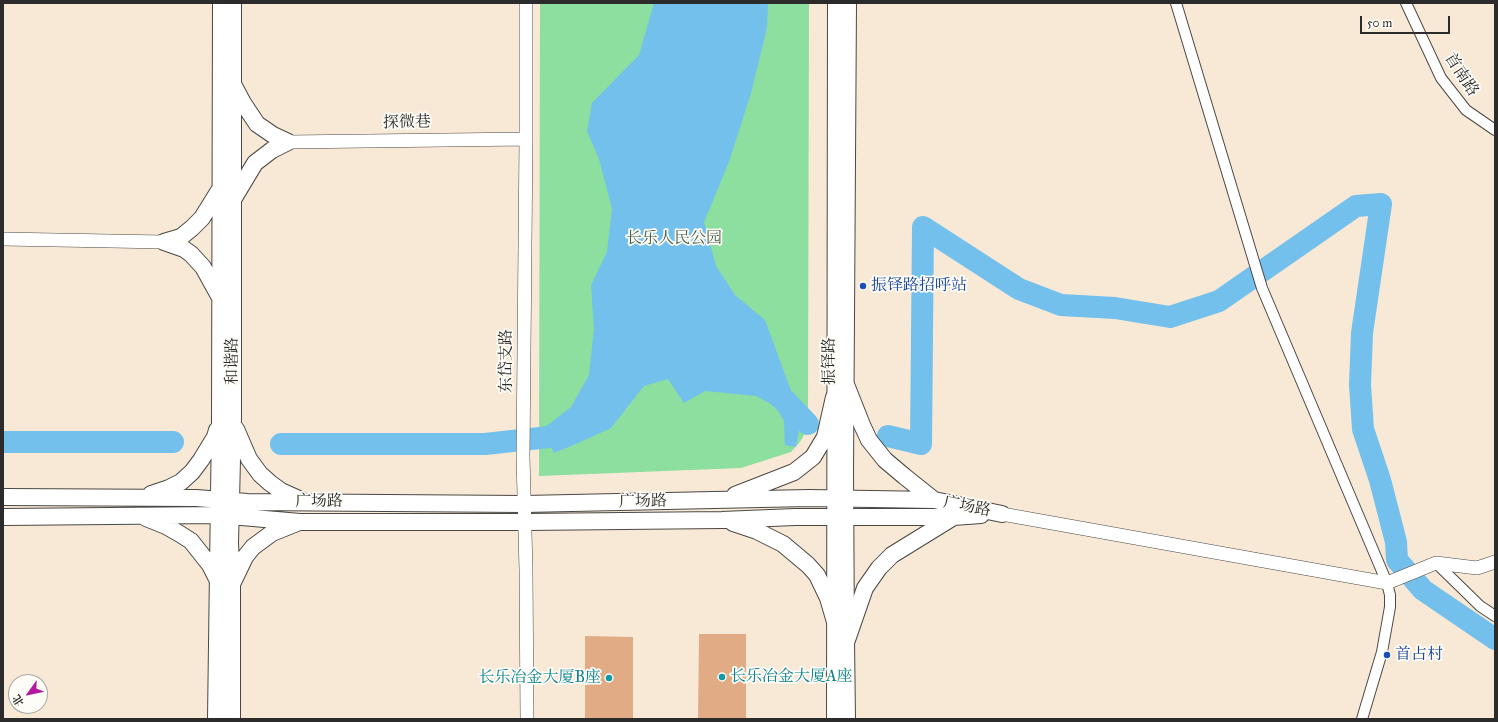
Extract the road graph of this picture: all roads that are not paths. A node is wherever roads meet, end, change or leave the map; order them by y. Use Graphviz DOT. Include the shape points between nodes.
graph roads {
  1 [pos="220,3"];
  2 [pos="233,3"];
  3 [pos="526,3"];
  4 [pos="835,3"];
  5 [pos="849,3"];
  6 [pos="1176,3"];
  7 [pos="1406,3"];
  8 [pos="233,83"];
  9 [pos="1495,130"];
  10 [pos="526,139"];
  11 [pos="288,142"];
  12 [pos="220,188"];
  13 [pos="233,199"];
  14 [pos="3,239"];
  15 [pos="164,242"];
  16 [pos="220,298"];
  17 [pos="847,386"];
  18 [pos="834,397"];
  19 [pos="226,419"];
  20 [pos="3,497"];
  21 [pos="132,498"];
  22 [pos="841,499"];
  23 [pos="721,500"];
  24 [pos="934,500"];
  25 [pos="306,502"];
  26 [pos="524,504"];
  27 [pos="225,508"];
  28 [pos="1002,514"];
  29 [pos="133,516"];
  30 [pos="3,517"];
  31 [pos="841,517"];
  32 [pos="953,517"];
  33 [pos="722,520"];
  34 [pos="300,522"];
  35 [pos="524,522"];
  36 [pos="1495,562"];
  37 [pos="1436,563"];
  38 [pos="225,582"];
  39 [pos="1392,582"];
  40 [pos="1495,616"];
  41 [pos="835,622"];
  42 [pos="846,640"];
  43 [pos="216,719"];
  44 [pos="232,719"];
  45 [pos="526,719"];
  46 [pos="834,719"];
  47 [pos="848,719"];
  48 [pos="1362,719"];
  1 -- 12 [label="main road, 和谐路"];
  2 -- 8 [label="main road, 和谐路"];
  3 -- 10 [label="street, 东岱支路"];
  4 -- 18 [label="main road, 振铎路"];
  5 -- 17 [label="main road, 振铎路"];
  6 -- 39 [label="street" via="1262,288"];
  7 -- 9 [label="street, 首南路" via="1441,78 1466,110"];
  8 -- 11 [label="main road" via="257,124"];
  8 -- 13 [label="main road, 和谐路"];
  10 -- 11 [label="street, 探微巷"];
  10 -- 26 [label="street, 东岱支路"];
  11 -- 13 [label="main road" via="272,150 256,163"];
  12 -- 15 [label="main road" via="202,218 192,228 181,237"];
  12 -- 16 [label="main road, 和谐路"];
  13 -- 19 [label="main road, 和谐路"];
  14 -- 15 [label="street"];
  15 -- 16 [label="main road" via="193,255 205,270"];
  16 -- 19 [label="main road, 和谐路"];
  17 -- 22 [label="main road, 振铎路"];
  17 -- 24 [label="main road" via="869,440 895,469"];
  18 -- 22 [label="main road, 振铎路"];
  18 -- 23 [label="main road" via="825,437 813,457 789,475"];
  19 -- 21 [label="main road" via="201,460 181,482 156,493"];
  19 -- 25 [label="main road" via="260,474 281,491"];
  19 -- 27 [label="main road, 和谐路"];
  20 -- 21 [label="main road, 广场路"];
  21 -- 27 [label="main road, 广场路" via="196,498"];
  22 -- 23 [label="main road, 广场路"];
  22 -- 24 [label="main road, 广场路"];
  22 -- 31 [label="main road, 振铎路"];
  23 -- 26 [label="main road, 广场路"];
  24 -- 28 [label="main road, 广场路"];
  25 -- 26 [label="main road, 广场路"];
  25 -- 27 [label="main road, 广场路" via="247,502"];
  26 -- 35 [label="street, 东岱支路"];
  27 -- 29 [label="main road, 广场路"];
  27 -- 34 [label="main road, 广场路"];
  27 -- 38 [label="main road, 和谐路"];
  28 -- 32 [label="main road, 广场路"];
  28 -- 39 [label="street"];
  29 -- 30 [label="main road, 广场路"];
  29 -- 38 [label="main road" via="152,520 180,534 191,542"];
  31 -- 32 [label="main road, 广场路"];
  31 -- 33 [label="main road, 广场路"];
  31 -- 41 [label="main road, 振铎路"];
  31 -- 42 [label="main road, 振铎路"];
  32 -- 42 [label="main road" via="892,554 879,568 865,588"];
  33 -- 35 [label="main road, 广场路"];
  33 -- 41 [label="main road" via="757,531 783,544 801,558 817,575 828,598"];
  34 -- 35 [label="main road, 广场路"];
  34 -- 38 [label="main road" via="272,533 253,547"];
  35 -- 45 [label="street, 东岱支路"];
  36 -- 37 [label="street" via="1477,568"];
  37 -- 39 [label="street"];
  37 -- 40 [label="street" via="1480,606"];
  38 -- 43 [label="main road, 和谐路"];
  38 -- 44 [label="main road, 和谐路"];
  39 -- 48 [label="street" via="1382,652"];
  41 -- 46 [label="main road, 振铎路"];
  42 -- 47 [label="main road, 振铎路"];
}
